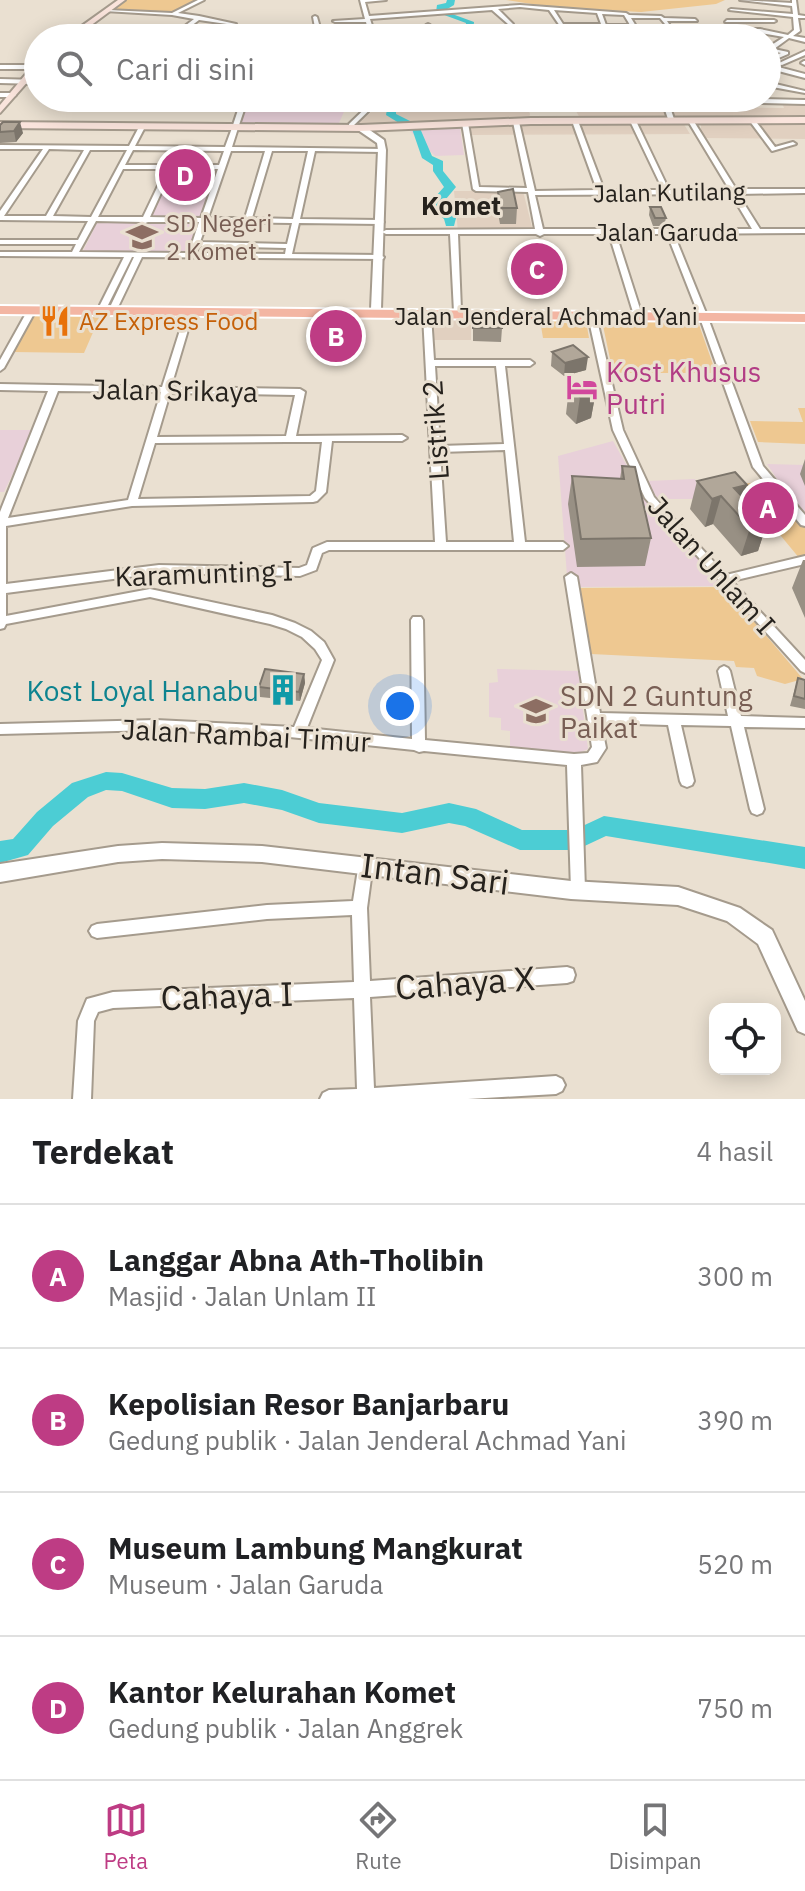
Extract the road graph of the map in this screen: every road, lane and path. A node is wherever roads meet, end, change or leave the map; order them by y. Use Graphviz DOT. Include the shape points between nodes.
graph roads {
  1 [pos="122,0"];
  2 [pos="202,0"];
  3 [pos="362,0"];
  4 [pos="384,0"];
  5 [pos="805,1"];
  6 [pos="736,4"];
  7 [pos="390,7"];
  8 [pos="492,8"];
  9 [pos="551,9"];
  10 [pos="688,9"];
  11 [pos="795,9"];
  12 [pos="107,11"];
  13 [pos="172,14"];
  14 [pos="600,15"];
  15 [pos="627,15"];
  16 [pos="556,16"];
  17 [pos="199,17"];
  18 [pos="315,17"];
  19 [pos="393,17"];
  20 [pos="805,17"];
  21 [pos="368,19"];
  22 [pos="663,19"];
  23 [pos="695,20"];
  24 [pos="335,21"];
  25 [pos="727,21"];
  26 [pos="89,24"];
  27 [pos="190,24"];
  28 [pos="234,24"];
  29 [pos="317,24"];
  30 [pos="369,24"];
  31 [pos="510,24"];
  32 [pos="561,24"];
  33 [pos="603,24"];
  34 [pos="632,24"];
  35 [pos="666,24"];
  36 [pos="698,24"];
  37 [pos="729,24"];
  38 [pos="797,31"];
  39 [pos="805,32"];
  40 [pos="781,36"];
  41 [pos="786,37"];
  42 [pos="781,40"];
  43 [pos="805,40"];
  44 [pos="805,53"];
  45 [pos="781,63"];
  46 [pos="24,66"];
  47 [pos="0,67"];
  48 [pos="781,67"];
  49 [pos="805,76"];
  50 [pos="0,81"];
  51 [pos="24,81"];
  52 [pos="781,87"];
  53 [pos="804,92"];
  54 [pos="0,95"];
  55 [pos="13,95"];
  56 [pos="781,101"];
  57 [pos="805,102"];
  58 [pos="0,110"];
  59 [pos="240,112"];
  60 [pos="368,112"];
  61 [pos="461,112"];
  62 [pos="572,112"];
  63 [pos="669,112"];
  64 [pos="730,112"];
  65 [pos="671,119"];
  66 [pos="733,119"];
  67 [pos="805,119"];
  68 [pos="575,120"];
  69 [pos="614,120"];
  70 [pos="752,120"];
  71 [pos="633,121"];
  72 [pos="691,121"];
  73 [pos="516,122"];
  74 [pos="462,123"];
  75 [pos="0,124"];
  76 [pos="88,125"];
  77 [pos="162,126"];
  78 [pos="236,126"];
  79 [pos="356,126"];
  80 [pos="142,127"];
  81 [pos="383,127"];
  82 [pos="797,144"];
  83 [pos="0,147"];
  84 [pos="47,148"];
  85 [pos="88,148"];
  86 [pos="130,148"];
  87 [pos="227,149"];
  88 [pos="269,149"];
  89 [pos="312,149"];
  90 [pos="382,150"];
  91 [pos="120,167"];
  92 [pos="170,167"];
  93 [pos="221,167"];
  94 [pos="384,186"];
  95 [pos="734,191"];
  96 [pos="805,191"];
  97 [pos="532,192"];
  98 [pos="667,192"];
  99 [pos="601,193"];
  100 [pos="0,217"];
  101 [pos="48,219"];
  102 [pos="95,219"];
  103 [pos="145,221"];
  104 [pos="204,221"];
  105 [pos="248,221"];
  106 [pos="297,222"];
  107 [pos="380,222"];
  108 [pos="805,231"];
  109 [pos="386,232"];
  110 [pos="758,232"];
  111 [pos="612,233"];
  112 [pos="670,233"];
  113 [pos="454,234"];
  114 [pos="540,234"];
  115 [pos="0,242"];
  116 [pos="82,242"];
  117 [pos="196,244"];
  118 [pos="291,246"];
  119 [pos="0,254"];
  120 [pos="74,255"];
  121 [pos="134,255"];
  122 [pos="192,255"];
  123 [pos="288,256"];
  124 [pos="380,257"];
  125 [pos="381,282"];
  126 [pos="110,305"];
  127 [pos="0,307"];
  128 [pos="379,309"];
  129 [pos="32,310"];
  130 [pos="457,310"];
  131 [pos="186,311"];
  132 [pos="294,312"];
  133 [pos="637,312"];
  134 [pos="514,313"];
  135 [pos="565,313"];
  136 [pos="427,315"];
  137 [pos="703,315"];
  138 [pos="805,315"];
  139 [pos="592,316"];
  140 [pos="430,363"];
  141 [pos="530,363"];
  142 [pos="500,364"];
  143 [pos="0,368"];
  144 [pos="0,387"];
  145 [pos="54,388"];
  146 [pos="167,390"];
  147 [pos="402,438"];
  148 [pos="151,440"];
  149 [pos="290,440"];
  150 [pos="327,440"];
  151 [pos="509,447"];
  152 [pos="437,449"];
  153 [pos="132,503"];
  154 [pos="805,522"];
  155 [pos="1,523"];
  156 [pos="520,545"];
  157 [pos="441,546"];
  158 [pos="563,546"];
  159 [pos="805,560"];
  160 [pos="571,577"];
  161 [pos="725,579"];
  162 [pos="2,589"];
  163 [pos="0,614"];
  164 [pos="417,620"];
  165 [pos="0,623"];
  166 [pos="805,668"];
  167 [pos="724,671"];
  168 [pos="594,718"];
  169 [pos="673,720"];
  170 [pos="735,721"];
  171 [pos="805,723"];
  172 [pos="0,729"];
  173 [pos="299,732"];
  174 [pos="419,747"];
  175 [pos="574,760"];
  176 [pos="687,781"];
  177 [pos="757,809"];
  178 [pos="366,863"];
  179 [pos="0,873"];
  180 [pos="578,890"];
  181 [pos="359,908"];
  182 [pos="97,931"];
  183 [pos="567,975"];
  184 [pos="362,990"];
  185 [pos="805,1024"];
  186 [pos="556,1085"];
  187 [pos="366,1098"];
  188 [pos="82,1099"];
  189 [pos="329,1099"];
  1 -- 12 [label="main road"];
  2 -- 13 [label="street"];
  3 -- 4 [label="street"];
  3 -- 21 [label="street"];
  5 -- 11 [label="street"];
  6 -- 11 [label="street"];
  6 -- 11 [label="street"];
  6 -- 25 [label="street" via="722,11"];
  7 -- 19 [label="street"];
  8 -- 9 [label="street"];
  8 -- 19 [label="street"];
  8 -- 31 [label="street"];
  9 -- 14 [label="street"];
  9 -- 16 [label="street"];
  10 -- 23 [label="street"];
  11 -- 20 [label="street"];
  11 -- 25 [label="street"];
  11 -- 38 [label="street"];
  12 -- 13 [label="street"];
  12 -- 26 [label="main road"];
  13 -- 17 [label="street"];
  14 -- 15 [label="street"];
  14 -- 16 [label="street"];
  14 -- 33 [label="street"];
  15 -- 22 [label="street"];
  15 -- 34 [label="street"];
  16 -- 32 [label="street"];
  17 -- 27 [label="street"];
  17 -- 28 [label="street"];
  18 -- 29 [label="street"];
  19 -- 21 [label="street"];
  21 -- 24 [label="street"];
  21 -- 30 [label="street"];
  22 -- 23 [label="street"];
  22 -- 35 [label="street"];
  23 -- 36 [label="street"];
  25 -- 37 [label="street"];
  38 -- 39 [label="street"];
  38 -- 41 [label="street"];
  40 -- 41 [label="street"];
  41 -- 42 [label="street"];
  41 -- 43 [label="street"];
  44 -- 45 [label="street"];
  46 -- 47 [label="street"];
  48 -- 49 [label="street"];
  50 -- 51 [label="street"];
  51 -- 55 [label="main road"];
  52 -- 53 [label="street"];
  54 -- 55 [label="street"];
  55 -- 58 [label="main road"];
  56 -- 57 [label="street"];
  59 -- 78 [label="street"];
  60 -- 79 [label="street"];
  61 -- 74 [label="street"];
  62 -- 68 [label="street"];
  63 -- 65 [label="street"];
  64 -- 66 [label="street"];
  65 -- 66 [label="main road"];
  65 -- 69 [label="main road"];
  66 -- 67 [label="main road"];
  67 -- 70 [label="main road"];
  68 -- 69 [label="main road"];
  68 -- 73 [label="main road"];
  68 -- 74 [label="main road"];
  68 -- 99 [label="street"];
  69 -- 71 [label="main road"];
  70 -- 72 [label="main road"];
  70 -- 82 [label="street" via="770,145"];
  71 -- 72 [label="main road"];
  71 -- 98 [label="street"];
  72 -- 95 [label="street"];
  73 -- 74 [label="main road"];
  73 -- 97 [label="street"];
  74 -- 79 [label="main road"];
  74 -- 81 [label="main road"];
  74 -- 97 [label="street, Jalan Kutilang" via="476,189"];
  75 -- 76 [label="main road"];
  76 -- 77 [label="main road"];
  76 -- 80 [label="main road"];
  77 -- 78 [label="main road"];
  77 -- 80 [label="main road"];
  78 -- 79 [label="main road"];
  78 -- 87 [label="street"];
  79 -- 81 [label="main road"];
  79 -- 90 [label="street" via="381,142"];
  80 -- 86 [label="street"];
  81 -- 94 [label="street"];
  83 -- 84 [label="street"];
  84 -- 85 [label="street"];
  84 -- 100 [label="street"];
  85 -- 86 [label="street"];
  85 -- 101 [label="street"];
  86 -- 87 [label="street"];
  86 -- 91 [label="street"];
  87 -- 88 [label="street"];
  87 -- 93 [label="street"];
  88 -- 89 [label="street"];
  88 -- 105 [label="street"];
  89 -- 90 [label="street"];
  89 -- 106 [label="street"];
  90 -- 94 [label="street"];
  91 -- 92 [label="street"];
  91 -- 102 [label="street"];
  92 -- 93 [label="street"];
  92 -- 103 [label="street"];
  93 -- 104 [label="street"];
  94 -- 107 [label="street"];
  94 -- 109 [label="street"];
  95 -- 96 [label="street, Jalan Kutilang"];
  95 -- 98 [label="street, Jalan Kutilang"];
  95 -- 110 [label="street"];
  97 -- 99 [label="street, Jalan Kutilang"];
  97 -- 114 [label="street"];
  98 -- 99 [label="street, Jalan Kutilang"];
  100 -- 101 [label="street"];
  101 -- 102 [label="street"];
  102 -- 103 [label="street"];
  102 -- 116 [label="street"];
  103 -- 104 [label="street"];
  104 -- 105 [label="street"];
  104 -- 117 [label="street"];
  105 -- 106 [label="street"];
  106 -- 107 [label="street"];
  106 -- 118 [label="street"];
  107 -- 124 [label="street"];
  108 -- 110 [label="street, Jalan Garuda"];
  109 -- 113 [label="street, Jalan Garuda"];
  109 -- 125 [label="street"];
  110 -- 112 [label="street, Jalan Garuda"];
  111 -- 112 [label="street, Jalan Garuda"];
  111 -- 114 [label="street, Jalan Garuda"];
  111 -- 133 [label="street"];
  112 -- 137 [label="street"];
  113 -- 114 [label="street, Jalan Garuda"];
  113 -- 130 [label="street"];
  115 -- 116 [label="street"];
  116 -- 120 [label="street"];
  117 -- 118 [label="street"];
  117 -- 122 [label="street"];
  118 -- 123 [label="street"];
  119 -- 120 [label="street"];
  120 -- 121 [label="street"];
  121 -- 122 [label="street"];
  121 -- 126 [label="street"];
  122 -- 123 [label="street"];
  123 -- 124 [label="street"];
  124 -- 125 [label="street"];
  125 -- 128 [label="street"];
  126 -- 127 [label="highway, Jalan Jenderal Achmad Yani"];
  126 -- 131 [label="highway, Jalan Jenderal Achmad Yani"];
  127 -- 129 [label="highway, Jalan Jenderal Achmad Yani"];
  128 -- 130 [label="highway, Jalan Jenderal Achmad Yani"];
  128 -- 132 [label="highway, Jalan Jenderal Achmad Yani"];
  129 -- 131 [label="highway, Jalan Jenderal Achmad Yani"];
  129 -- 143 [label="street"];
  130 -- 134 [label="highway, Jalan Jenderal Achmad Yani"];
  131 -- 132 [label="highway, Jalan Jenderal Achmad Yani"];
  131 -- 146 [label="street"];
  132 -- 136 [label="highway, Jalan Jenderal Achmad Yani"];
  133 -- 135 [label="highway, Jalan Jenderal Achmad Yani"];
  133 -- 137 [label="highway, Jalan Jenderal Achmad Yani"];
  134 -- 135 [label="highway, Jalan Jenderal Achmad Yani"];
  134 -- 136 [label="highway, Jalan Jenderal Achmad Yani"];
  135 -- 139 [label="highway, Jalan Jenderal Achmad Yani"];
  136 -- 140 [label="street, Listrik 2"];
  137 -- 138 [label="highway, Jalan Jenderal Achmad Yani"];
  137 -- 139 [label="highway, Jalan Jenderal Achmad Yani"];
  137 -- 154 [label="street" via="758,467"];
  139 -- 161 [label="street, Jalan Unlam I" via="618,430 640,481 663,517"];
  140 -- 142 [label="street"];
  140 -- 152 [label="street, Listrik 2"];
  141 -- 142 [label="street"];
  142 -- 151 [label="street"];
  144 -- 145 [label="street, Jalan Srikaya"];
  145 -- 146 [label="street, Jalan Srikaya"];
  145 -- 155 [label="street"];
  146 -- 148 [label="street"];
  146 -- 149 [label="street, Jalan Srikaya" via="300,392"];
  147 -- 150 [label="street"];
  148 -- 149 [label="street"];
  148 -- 153 [label="street"];
  149 -- 150 [label="street"];
  150 -- 153 [label="street" via="321,492 313,499"];
  151 -- 152 [label="street"];
  151 -- 156 [label="street"];
  152 -- 157 [label="street, Listrik 2"];
  153 -- 155 [label="street"];
  155 -- 162 [label="street"];
  156 -- 157 [label="street, Karamunting I"];
  156 -- 158 [label="street, Karamunting I"];
  157 -- 162 [label="street, Karamunting I" via="327,546 317,551 312,567 300,572 159,569"];
  159 -- 161 [label="street"];
  160 -- 168 [label="street"];
  161 -- 166 [label="street, Jalan Unlam I"];
  162 -- 163 [label="street"];
  163 -- 165 [label="street"];
  164 -- 174 [label="street"];
  165 -- 173 [label="street" via="150,593 304,632 320,644 328,660"];
  167 -- 170 [label="street"];
  168 -- 169 [label="street"];
  168 -- 175 [label="street" via="599,754"];
  169 -- 170 [label="street"];
  169 -- 176 [label="street"];
  170 -- 171 [label="street"];
  170 -- 177 [label="street"];
  172 -- 173 [label="street, Jalan Rambai Timur" via="156,725"];
  173 -- 174 [label="street, Jalan Rambai Timur"];
  174 -- 175 [label="street, Jalan Rambai Timur"];
  175 -- 180 [label="street"];
  178 -- 179 [label="street, Intan Sari" via="162,851"];
  178 -- 180 [label="street, Intan Sari"];
  178 -- 181 [label="street"];
  180 -- 185 [label="street, Intan Sari" via="678,896 733,914 774,949"];
  181 -- 182 [label="street" via="267,912"];
  181 -- 184 [label="street"];
  183 -- 184 [label="street, Cahaya X"];
  184 -- 187 [label="street"];
  184 -- 188 [label="street, Cahaya I" via="93,1005 86,1021"];
  186 -- 187 [label="street"];
  187 -- 189 [label="street"];
}
